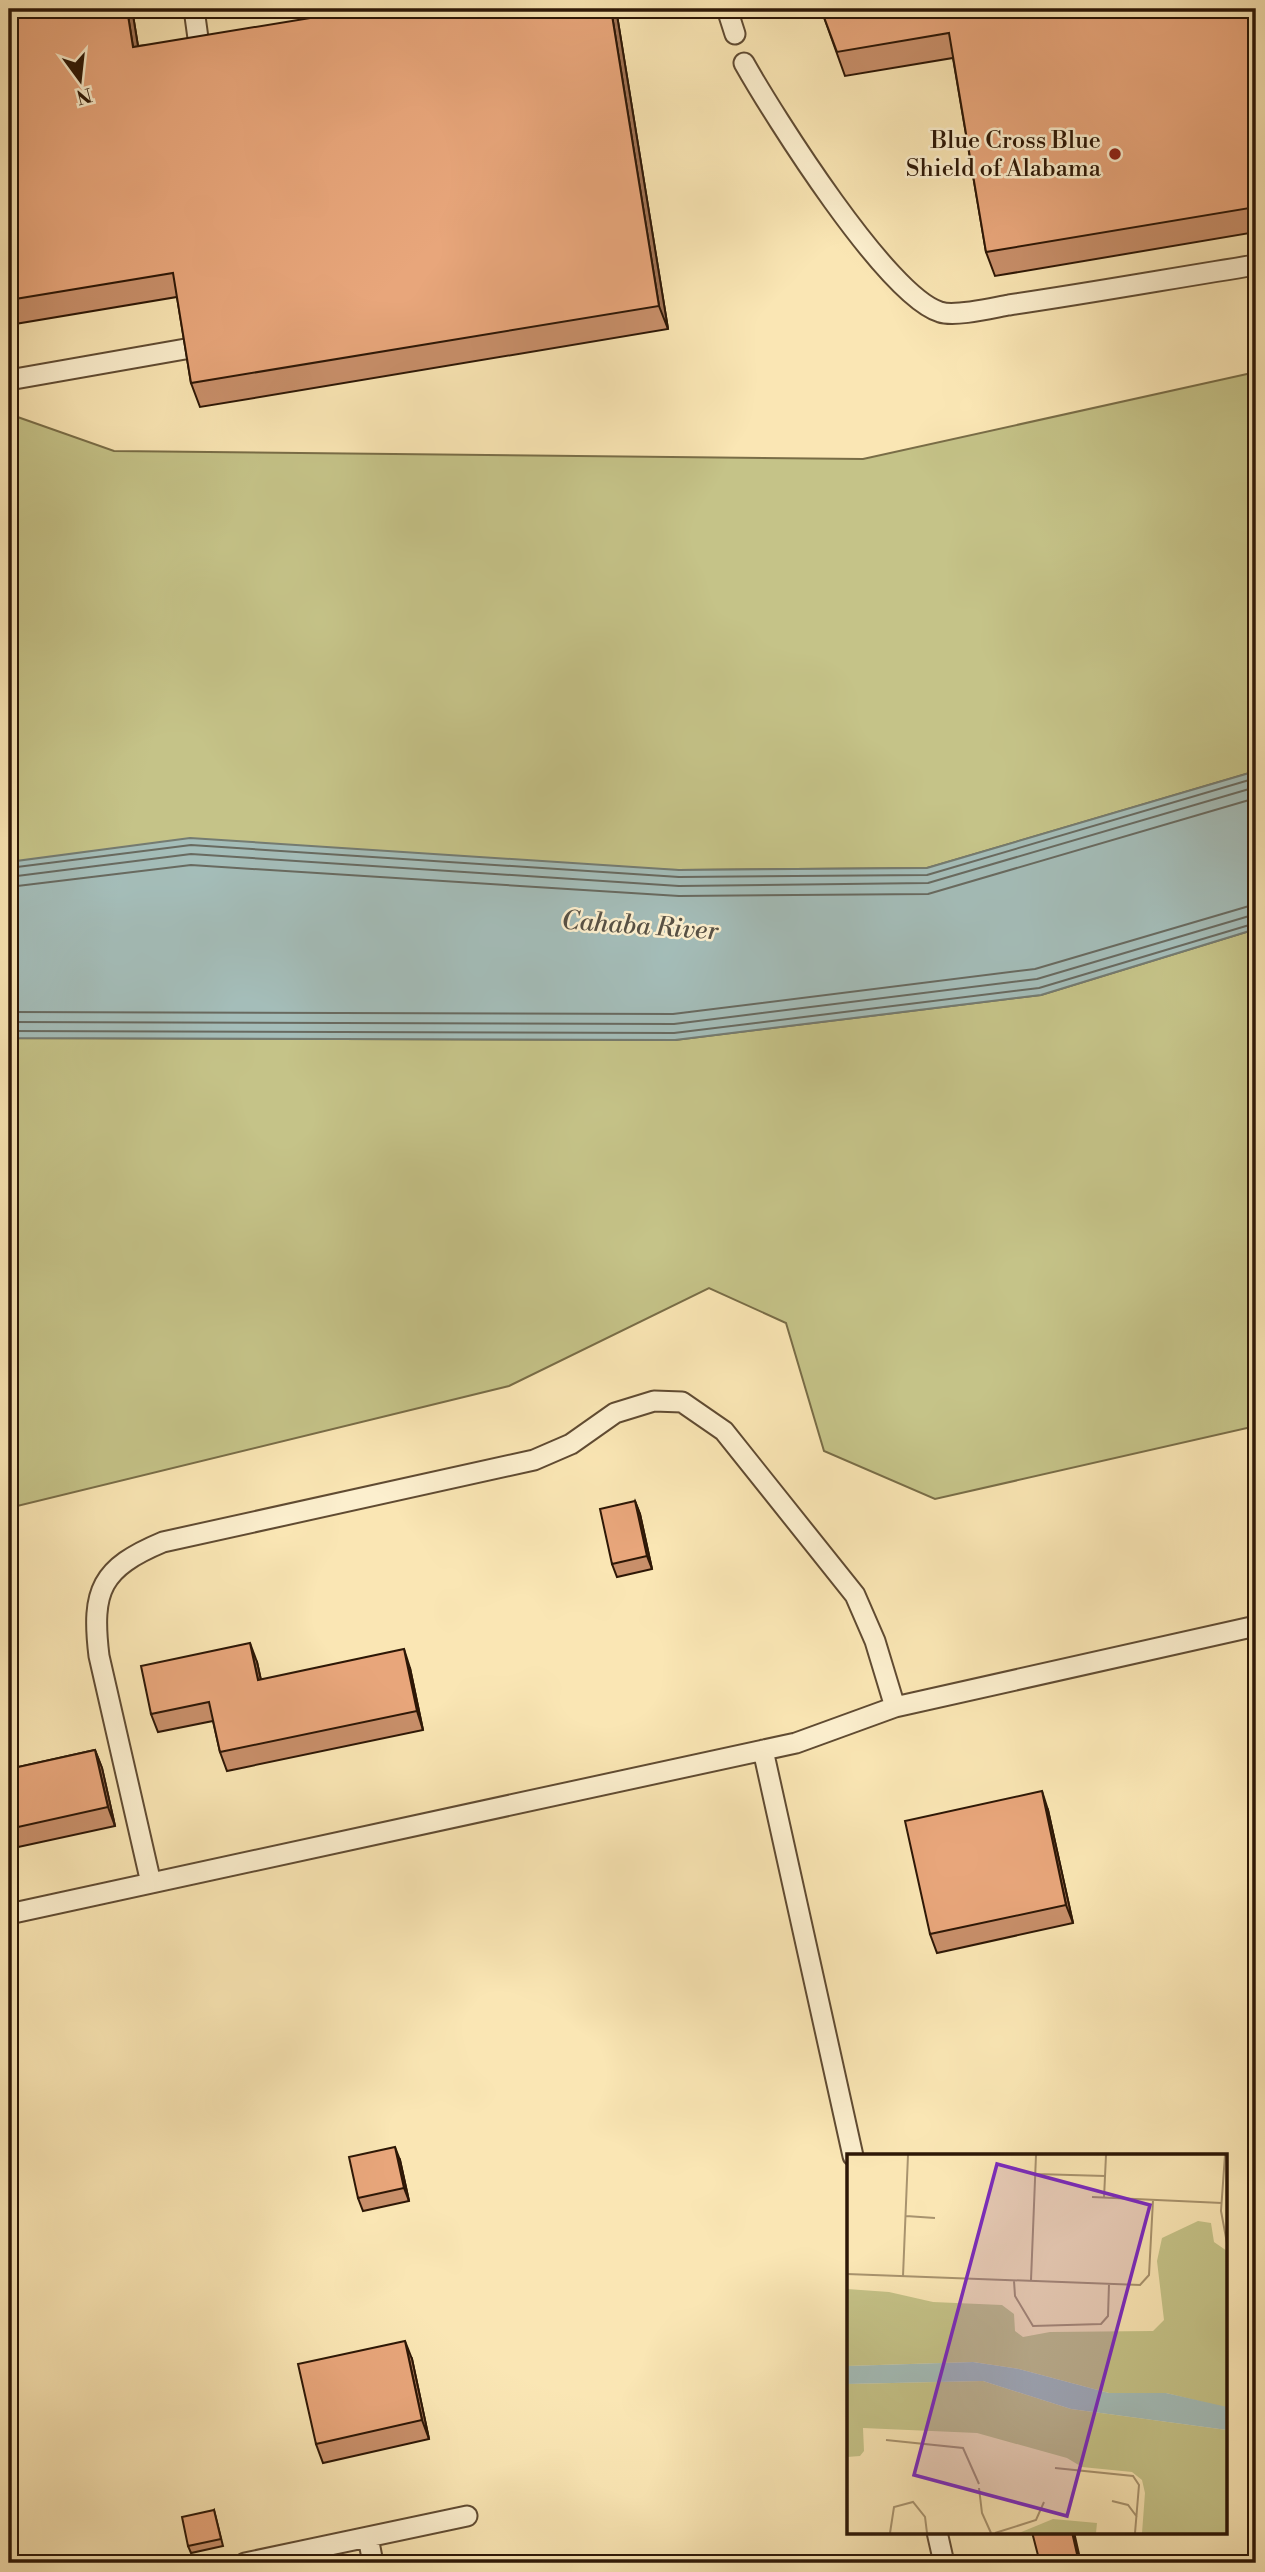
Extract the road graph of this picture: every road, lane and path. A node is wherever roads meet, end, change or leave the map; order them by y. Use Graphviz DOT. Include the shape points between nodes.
graph roads {
  1 [pos="194,9"];
  2 [pos="727,9"];
  3 [pos="735,34"];
  4 [pos="202,61"];
  5 [pos="744,63"];
  6 [pos="1256,265"];
  7 [pos="191,348"];
  8 [pos="9,380"];
  9 [pos="1256,1626"];
  10 [pos="895,1707"];
  11 [pos="763,1750"];
  12 [pos="151,1883"];
  13 [pos="9,1914"];
  14 [pos="853,2154"];
  15 [pos="467,2516"];
  16 [pos="937,2534"];
  17 [pos="368,2537"];
  18 [pos="245,2563"];
  19 [pos="373,2563"];
  20 [pos="944,2563"];
  1 -- 4 [label="lane"];
  2 -- 3 [label="lane"];
  5 -- 6 [label="lane" via="777,122 841,211 908,293 941,313"];
  7 -- 8 [label="lane"];
  9 -- 10 [label="lane"];
  10 -- 11 [label="lane" via="796,1743"];
  10 -- 12 [label="lane" via="855,1594 724,1431 682,1402 654,1401 615,1413 571,1444 534,1460 163,1542 129,1556 97,1599 95,1626"];
  11 -- 12 [label="lane"];
  11 -- 14 [label="lane"];
  12 -- 13 [label="lane"];
  15 -- 17 [label="lane"];
  16 -- 20 [label="lane"];
  17 -- 18 [label="lane"];
  17 -- 19 [label="lane"];
}
